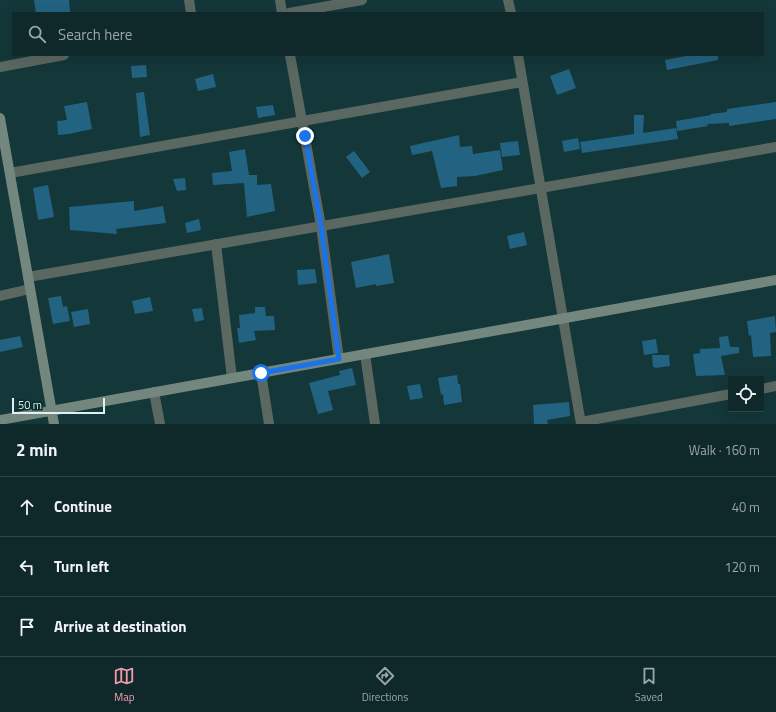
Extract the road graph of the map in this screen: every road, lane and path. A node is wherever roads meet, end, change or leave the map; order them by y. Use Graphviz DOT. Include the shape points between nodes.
graph roads {
  1 [pos="189,0"];
  2 [pos="280,0"];
  3 [pos="362,0"];
  4 [pos="508,0"];
  5 [pos="191,12"];
  6 [pos="282,12"];
  7 [pos="295,12"];
  8 [pos="510,12"];
  9 [pos="59,56"];
  10 [pos="290,56"];
  11 [pos="518,56"];
  12 [pos="0,67"];
  13 [pos="522,82"];
  14 [pos="0,118"];
  15 [pos="302,121"];
  16 [pos="776,147"];
  17 [pos="10,173"];
  18 [pos="540,187"];
  19 [pos="321,226"];
  20 [pos="216,244"];
  21 [pos="28,277"];
  22 [pos="776,280"];
  23 [pos="30,289"];
  24 [pos="0,296"];
  25 [pos="563,318"];
  26 [pos="365,354"];
  27 [pos="339,359"];
  28 [pos="261,373"];
  29 [pos="232,378"];
  30 [pos="776,386"];
  31 [pos="764,388"];
  32 [pos="154,392"];
  33 [pos="728,395"];
  34 [pos="51,411"];
  35 [pos="0,420"];
  36 [pos="581,423"];
  37 [pos="54,424"];
  38 [pos="160,424"];
  39 [pos="269,424"];
  40 [pos="375,424"];
  1 -- 5 [label="street"];
  2 -- 6 [label="street"];
  3 -- 7 [label="street"];
  4 -- 8 [label="street"];
  9 -- 12 [label="street"];
  10 -- 15 [label="street"];
  11 -- 13 [label="street"];
  13 -- 15 [label="street"];
  13 -- 18 [label="street"];
  14 -- 17 [label="street"];
  15 -- 17 [label="street"];
  15 -- 19 [label="street"];
  16 -- 18 [label="street"];
  17 -- 21 [label="street"];
  18 -- 19 [label="street"];
  18 -- 25 [label="street"];
  19 -- 20 [label="street"];
  19 -- 27 [label="street"];
  20 -- 21 [label="street"];
  20 -- 29 [label="street"];
  21 -- 23 [label="street"];
  22 -- 25 [label="street"];
  23 -- 24 [label="street"];
  23 -- 34 [label="street"];
  25 -- 26 [label="street"];
  25 -- 36 [label="street"];
  26 -- 27 [label="street"];
  26 -- 40 [label="street"];
  27 -- 28 [label="street"];
  28 -- 29 [label="street"];
  28 -- 39 [label="street"];
  29 -- 32 [label="street"];
  30 -- 31 [label="street"];
  32 -- 34 [label="street"];
  32 -- 38 [label="street"];
  33 -- 36 [label="street"];
  34 -- 35 [label="street"];
  34 -- 37 [label="street"];
}
